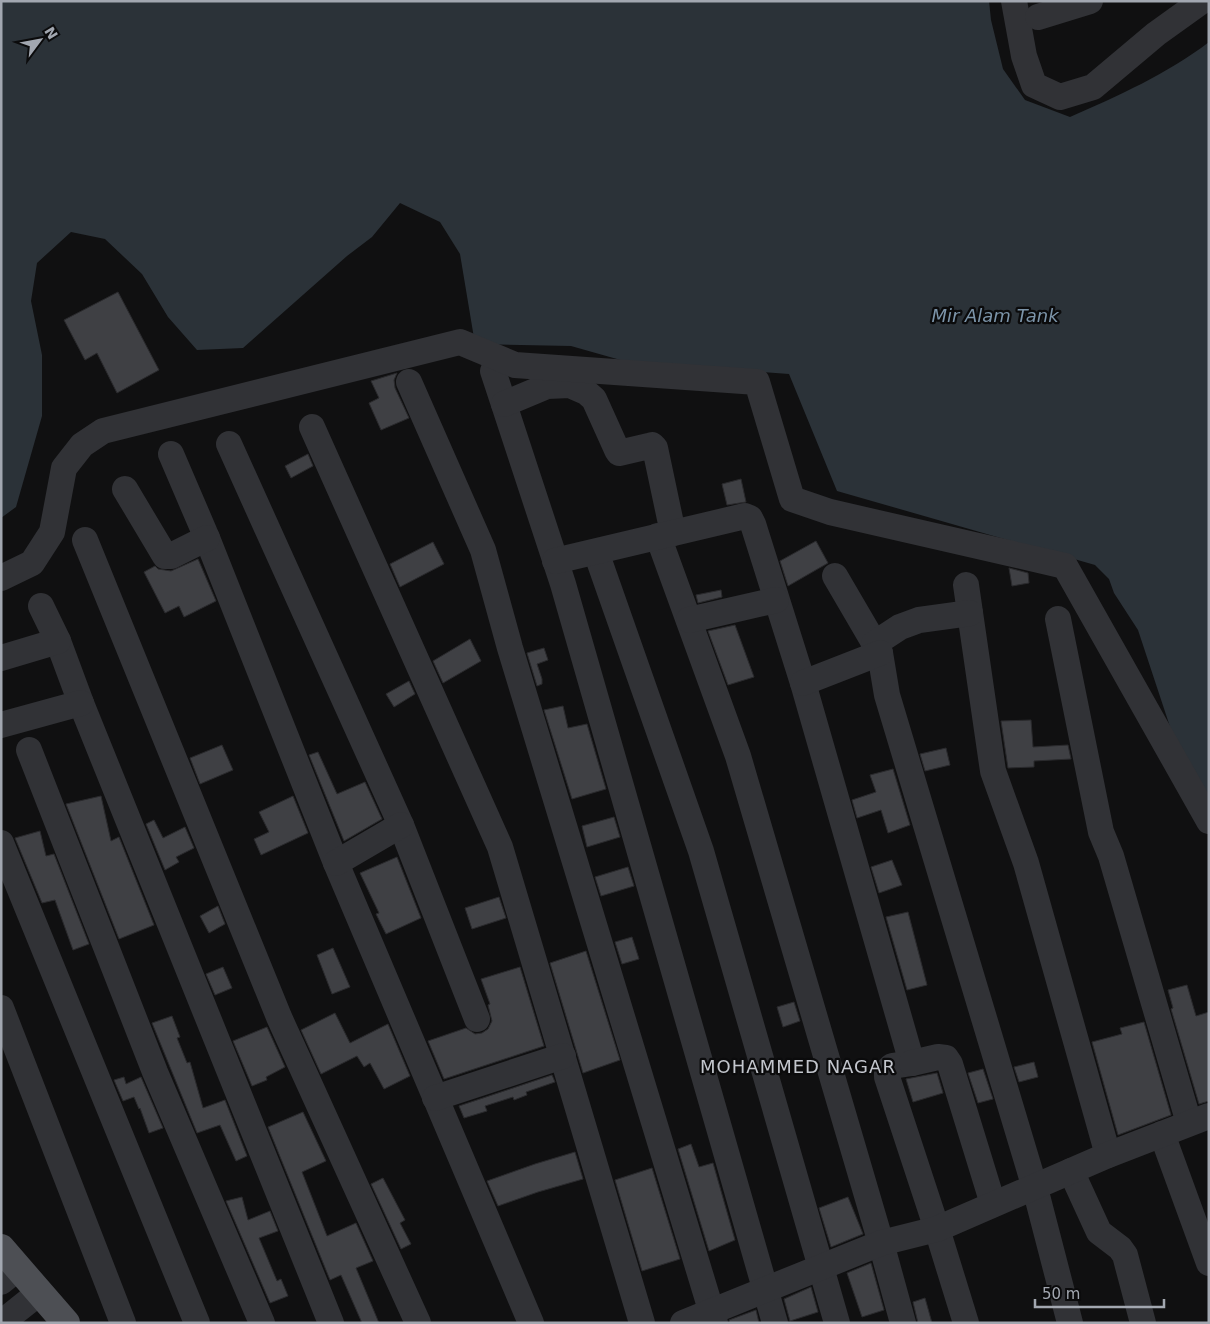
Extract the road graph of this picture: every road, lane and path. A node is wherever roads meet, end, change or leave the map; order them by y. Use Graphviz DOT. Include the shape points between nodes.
graph roads {
  1 [pos="1014,1"];
  2 [pos="1090,1"];
  3 [pos="1202,1"];
  4 [pos="1038,17"];
  5 [pos="493,371"];
  6 [pos="409,382"];
  7 [pos="504,404"];
  8 [pos="312,427"];
  9 [pos="229,444"];
  10 [pos="172,454"];
  11 [pos="125,489"];
  12 [pos="666,534"];
  13 [pos="207,538"];
  14 [pos="85,540"];
  15 [pos="596,552"];
  16 [pos="555,561"];
  17 [pos="835,576"];
  18 [pos="1,578"];
  19 [pos="966,585"];
  20 [pos="776,600"];
  21 [pos="41,606"];
  22 [pos="970,614"];
  23 [pos="1058,619"];
  24 [pos="689,620"];
  25 [pos="58,641"];
  26 [pos="877,648"];
  27 [pos="1,658"];
  28 [pos="803,683"];
  29 [pos="81,703"];
  30 [pos="1,725"];
  31 [pos="30,750"];
  32 [pos="1209,821"];
  33 [pos="401,826"];
  34 [pos="1,843"];
  35 [pos="336,863"];
  36 [pos="1,1008"];
  37 [pos="477,1019"];
  38 [pos="8,1050"];
  39 [pos="563,1056"];
  40 [pos="912,1063"];
  41 [pos="435,1098"];
  42 [pos="1199,1119"];
  43 [pos="1162,1134"];
  44 [pos="1108,1155"];
  45 [pos="1071,1171"];
  46 [pos="1035,1188"];
  47 [pos="993,1204"];
  48 [pos="937,1229"];
  49 [pos="881,1243"];
  50 [pos="1209,1263"];
  51 [pos="821,1267"];
  52 [pos="6,1269"];
  53 [pos="764,1289"];
  54 [pos="30,1300"];
  55 [pos="713,1317"];
  56 [pos="1,1323"];
  57 [pos="50,1323"];
  58 [pos="66,1323"];
  59 [pos="123,1323"];
  60 [pos="197,1323"];
  61 [pos="262,1323"];
  62 [pos="331,1323"];
  63 [pos="418,1323"];
  64 [pos="531,1323"];
  65 [pos="642,1323"];
  66 [pos="683,1323"];
  67 [pos="775,1323"];
  68 [pos="837,1323"];
  69 [pos="903,1323"];
  70 [pos="966,1323"];
  71 [pos="1070,1323"];
  72 [pos="1143,1323"];
  1 -- 3 [label="street" via="1024,56 1034,84 1060,97 1094,87 1156,34"];
  2 -- 4 [label="street"];
  5 -- 7 [label="street"];
  6 -- 55 [label="street" via="483,550"];
  7 -- 12 [label="street" via="548,386 570,385 586,392 594,399 619,453 652,445 655,448"];
  7 -- 16 [label="street"];
  8 -- 39 [label="street" via="500,847"];
  9 -- 33 [label="street"];
  10 -- 13 [label="street"];
  11 -- 13 [label="street" via="165,556"];
  12 -- 15 [label="street"];
  12 -- 20 [label="street" via="745,516 750,518"];
  12 -- 24 [label="street"];
  13 -- 35 [label="street"];
  14 -- 63 [label="street" via="279,1017"];
  15 -- 16 [label="street"];
  15 -- 51 [label="street" via="701,851"];
  16 -- 53 [label="street"];
  17 -- 26 [label="street"];
  18 -- 32 [label="street" via="32,563 52,532 64,468 82,445 103,431 460,342 515,365 757,382 792,498 830,512 1065,566"];
  19 -- 22 [label="street"];
  20 -- 24 [label="street"];
  20 -- 28 [label="street"];
  21 -- 25 [label="street"];
  22 -- 26 [label="street" via="919,620 900,628"];
  22 -- 44 [label="street" via="994,772 1026,863"];
  23 -- 42 [label="street" via="1101,832 1112,856"];
  24 -- 49 [label="street" via="738,756"];
  25 -- 27 [label="street"];
  25 -- 29 [label="street"];
  26 -- 28 [label="street"];
  26 -- 46 [label="street" via="887,695"];
  28 -- 40 [label="street"];
  29 -- 30 [label="street"];
  29 -- 62 [label="street"];
  31 -- 61 [label="street" via="155,1072"];
  33 -- 35 [label="street"];
  33 -- 37 [label="street"];
  34 -- 60 [label="street"];
  35 -- 41 [label="street"];
  36 -- 38 [label="street"];
  38 -- 59 [label="street"];
  39 -- 41 [label="street"];
  39 -- 65 [label="street"];
  40 -- 47 [label="street" via="938,1057 946,1058 950,1064"];
  40 -- 48 [label="street" via="892,1066 887,1077"];
  41 -- 64 [label="street"];
  42 -- 43 [label="street"];
  43 -- 44 [label="street"];
  43 -- 50 [label="street"];
  44 -- 45 [label="street"];
  45 -- 46 [label="street"];
  45 -- 72 [label="street" via="1099,1232 1125,1256"];
  46 -- 47 [label="street"];
  46 -- 71 [label="street"];
  47 -- 48 [label="street"];
  48 -- 49 [label="street"];
  48 -- 70 [label="street"];
  49 -- 51 [label="street"];
  49 -- 69 [label="street"];
  51 -- 53 [label="street"];
  51 -- 68 [label="street"];
  52 -- 54 [label="main road"];
  52 -- 58 [label="main road"];
  53 -- 55 [label="street"];
  53 -- 67 [label="street"];
  54 -- 56 [label="street"];
  54 -- 57 [label="main road"];
  55 -- 66 [label="street"];
}
